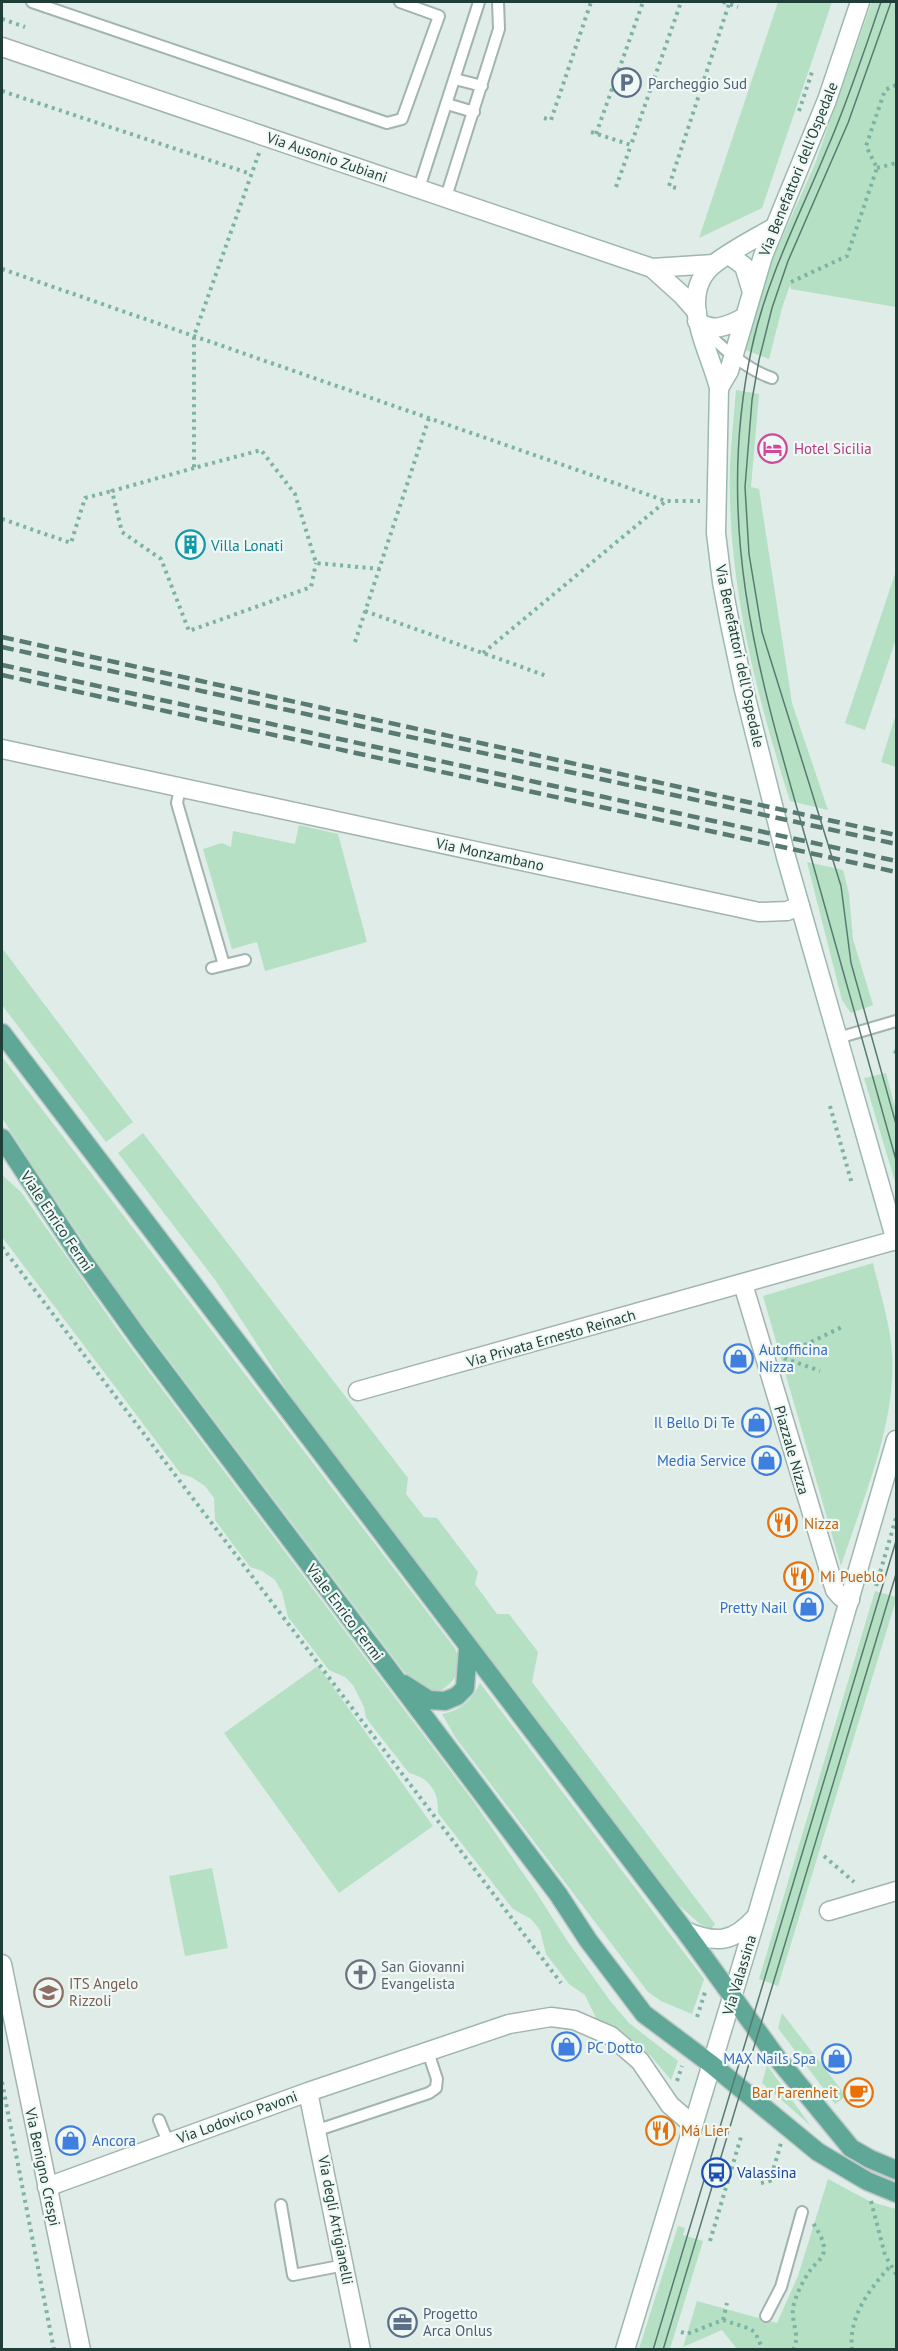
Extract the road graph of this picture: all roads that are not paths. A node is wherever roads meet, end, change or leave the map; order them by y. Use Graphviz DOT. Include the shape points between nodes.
graph roads {
  1 [pos="32,2"];
  2 [pos="400,2"];
  3 [pos="479,2"];
  4 [pos="498,2"];
  5 [pos="860,2"];
  6 [pos="2,46"];
  7 [pos="455,79"];
  8 [pos="482,86"];
  9 [pos="447,104"];
  10 [pos="474,112"];
  11 [pos="419,188"];
  12 [pos="446,197"];
  13 [pos="773,228"];
  14 [pos="722,259"];
  15 [pos="652,268"];
  16 [pos="752,292"];
  17 [pos="743,318"];
  18 [pos="699,320"];
  19 [pos="733,356"];
  20 [pos="772,378"];
  21 [pos="719,388"];
  22 [pos="2,749"];
  23 [pos="180,787"];
  24 [pos="800,906"];
  25 [pos="245,960"];
  26 [pos="224,965"];
  27 [pos="212,968"];
  28 [pos="897,1022"];
  29 [pos="2,1033"];
  30 [pos="838,1038"];
  31 [pos="2,1138"];
  32 [pos="2,1160"];
  33 [pos="40,1197"];
  34 [pos="896,1241"];
  35 [pos="743,1284"];
  36 [pos="358,1391"];
  37 [pos="897,1440"];
  38 [pos="850,1600"];
  39 [pos="468,1649"];
  40 [pos="395,1679"];
  41 [pos="897,1891"];
  42 [pos="829,1911"];
  43 [pos="757,1916"];
  44 [pos="685,1931"];
  45 [pos="2,1964"];
  46 [pos="4,1983"];
  47 [pos="732,1996"];
  48 [pos="428,2052"];
  49 [pos="711,2064"];
  50 [pos="308,2092"];
  51 [pos="159,2120"];
  52 [pos="693,2126"];
  53 [pos="318,2130"];
  54 [pos="168,2142"];
  55 [pos="897,2169"];
  56 [pos="47,2187"];
  57 [pos="897,2193"];
  58 [pos="281,2205"];
  59 [pos="802,2212"];
  60 [pos="345,2265"];
  61 [pos="766,2316"];
  62 [pos="81,2349"];
  63 [pos="361,2349"];
  64 [pos="625,2349"];
  1 -- 2 [label="lane" via="387,123 402,119 439,16"];
  3 -- 7 [label="lane"];
  4 -- 8 [label="lane" via="499,29"];
  5 -- 13 [label="street, Via Benefattori dell'Ospedale" via="827,100"];
  6 -- 11 [label="street, Via Ausonio Zubiani"];
  7 -- 8 [label="lane"];
  7 -- 9 [label="lane"];
  8 -- 10 [label="lane"];
  9 -- 10 [label="lane"];
  9 -- 11 [label="lane"];
  10 -- 12 [label="lane"];
  11 -- 12 [label="street, Via Ausonio Zubiani"];
  12 -- 15 [label="street, Via Ausonio Zubiani"];
  13 -- 14 [label="street, Via Ausonio Zubiani"];
  13 -- 16 [label="street, Via Benefattori dell'Ospedale"];
  14 -- 15 [label="street, Via Ausonio Zubiani"];
  14 -- 16 [label="street" via="744,266"];
  14 -- 18 [label="street, Via Ausonio Zubiani" via="704,275 696,290"];
  15 -- 18 [label="street, Via Ausonio Zubiani" via="682,295"];
  16 -- 17 [label="street, Via Benefattori dell'Ospedale"];
  17 -- 18 [label="street" via="726,327"];
  17 -- 19 [label="street, Via Benefattori dell'Ospedale"];
  18 -- 19 [label="lane, Via Ausonio Zubiani" via="713,340"];
  18 -- 21 [label="street, Via Ausonio Zubiani"];
  19 -- 20 [label="lane, Via Ausonio Zubiani"];
  19 -- 21 [label="street, Via Benefattori dell'Ospedale"];
  21 -- 24 [label="street, Via Benefattori dell'Ospedale" via="717,532 722,582 747,700"];
  22 -- 23 [label="street, Via Monzambano"];
  23 -- 24 [label="street, Via Monzambano" via="759,912 787,911"];
  23 -- 26 [label="lane" via="177,803"];
  24 -- 30 [label="street, Via Benefattori dell'Ospedale"];
  25 -- 26 [label="lane"];
  26 -- 27 [label="lane"];
  28 -- 30 [label="lane"];
  29 -- 39 [label="main road"];
  30 -- 34 [label="street, Via Benefattori dell'Ospedale"];
  31 -- 33 [label="main road, Viale Enrico Fermi"];
  32 -- 33 [label="main road"];
  33 -- 40 [label="main road, Viale Enrico Fermi" via="141,1341"];
  34 -- 35 [label="street"];
  35 -- 36 [label="street, Via Privata Ernesto Reinach"];
  35 -- 38 [label="street, Piazzale Nizza" via="835,1590"];
  37 -- 38 [label="street"];
  38 -- 43 [label="street, Via Valassina"];
  39 -- 40 [label="main road" via="465,1688 457,1696 444,1701 429,1700"];
  39 -- 44 [label="main road"];
  40 -- 49 [label="main road, Viale Enrico Fermi" via="558,1894 629,1997 644,2014"];
  41 -- 42 [label="street"];
  43 -- 44 [label="street" via="728,1939 703,1939"];
  43 -- 47 [label="street, Via Valassina"];
  44 -- 47 [label="main road"];
  45 -- 46 [label="street, Via Benigno Crespi"];
  46 -- 56 [label="street, Via Benigno Crespi"];
  47 -- 49 [label="street, Via Valassina"];
  47 -- 55 [label="main road" via="850,2148"];
  48 -- 50 [label="street, Via Lodovico Pavoni"];
  48 -- 52 [label="street, Via Lodovico Pavoni" via="509,2024 551,2017 574,2020 628,2048 670,2105"];
  48 -- 53 [label="lane" via="437,2079 436,2088 429,2093"];
  49 -- 52 [label="street, Via Valassina"];
  49 -- 57 [label="main road, Viale Enrico Fermi" via="818,2152 867,2181"];
  50 -- 53 [label="street, Via degli Artigianelli"];
  50 -- 54 [label="street, Via Lodovico Pavoni"];
  51 -- 54 [label="lane"];
  52 -- 64 [label="street, Via Valassina"];
  53 -- 60 [label="street, Via degli Artigianelli"];
  54 -- 56 [label="street, Via Lodovico Pavoni"];
  56 -- 62 [label="street, Via Benigno Crespi"];
  58 -- 60 [label="lane" via="293,2275"];
  59 -- 61 [label="lane" via="781,2287"];
  60 -- 63 [label="street, Via degli Artigianelli"];
}
